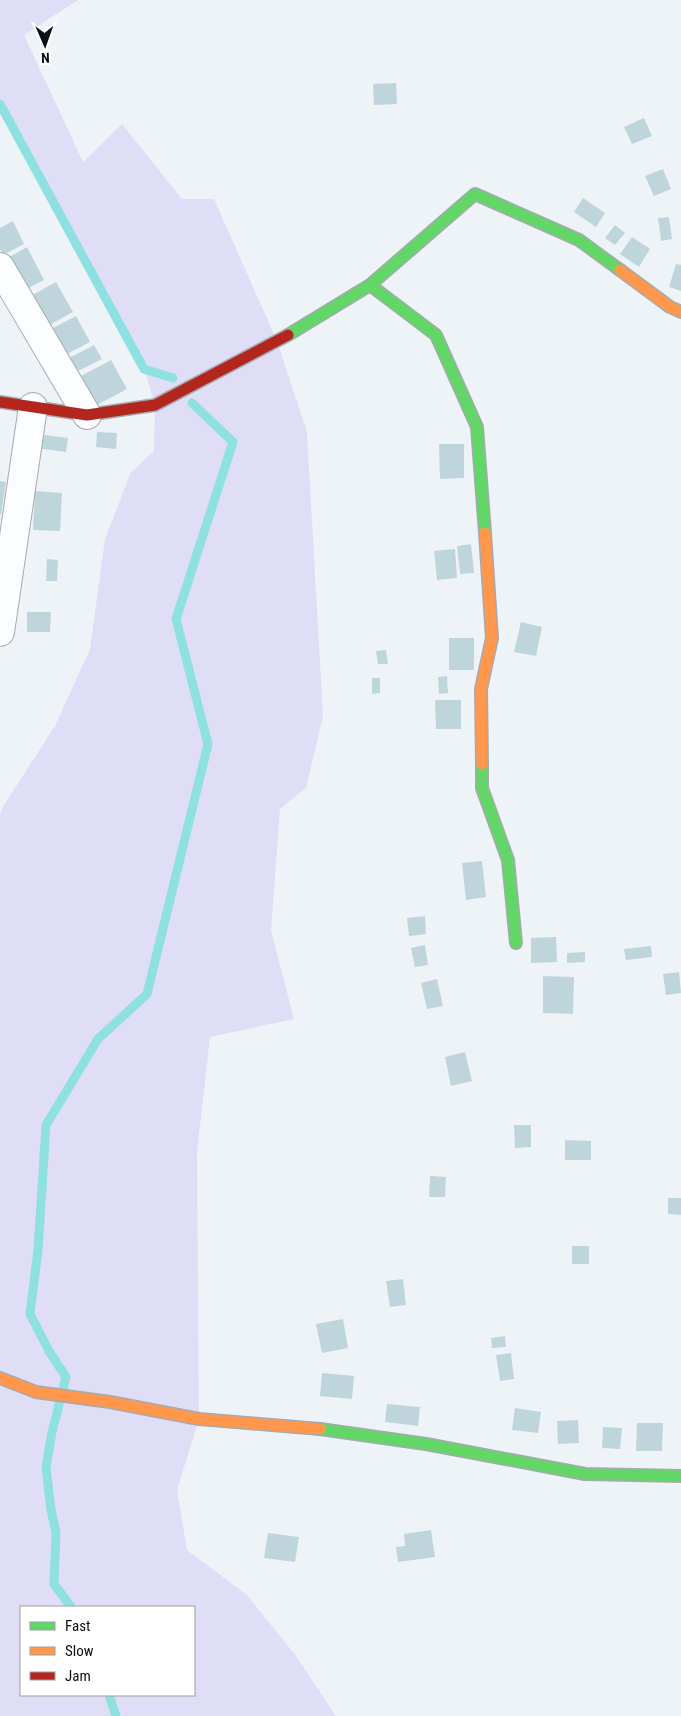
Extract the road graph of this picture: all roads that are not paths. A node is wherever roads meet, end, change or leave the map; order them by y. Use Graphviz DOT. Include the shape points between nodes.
graph roads {
  1 [pos="0,267"];
  2 [pos="370,285"];
  3 [pos="681,312"];
  4 [pos="0,402"];
  5 [pos="33,407"];
  6 [pos="87,415"];
  7 [pos="0,632"];
  8 [pos="516,943"];
  9 [pos="0,1378"];
  10 [pos="681,1476"];
  1 -- 6 [label="street"];
  2 -- 3 [label="street" via="475,194 579,240"];
  2 -- 6 [label="street" via="277,341 154,405"];
  2 -- 8 [label="street" via="436,335 477,426 492,638 481,689 482,788 508,860"];
  4 -- 5 [label="street"];
  5 -- 6 [label="street"];
  5 -- 7 [label="street"];
  9 -- 10 [label="street" via="36,1392 199,1419 309,1428 426,1444 585,1474"];
}
